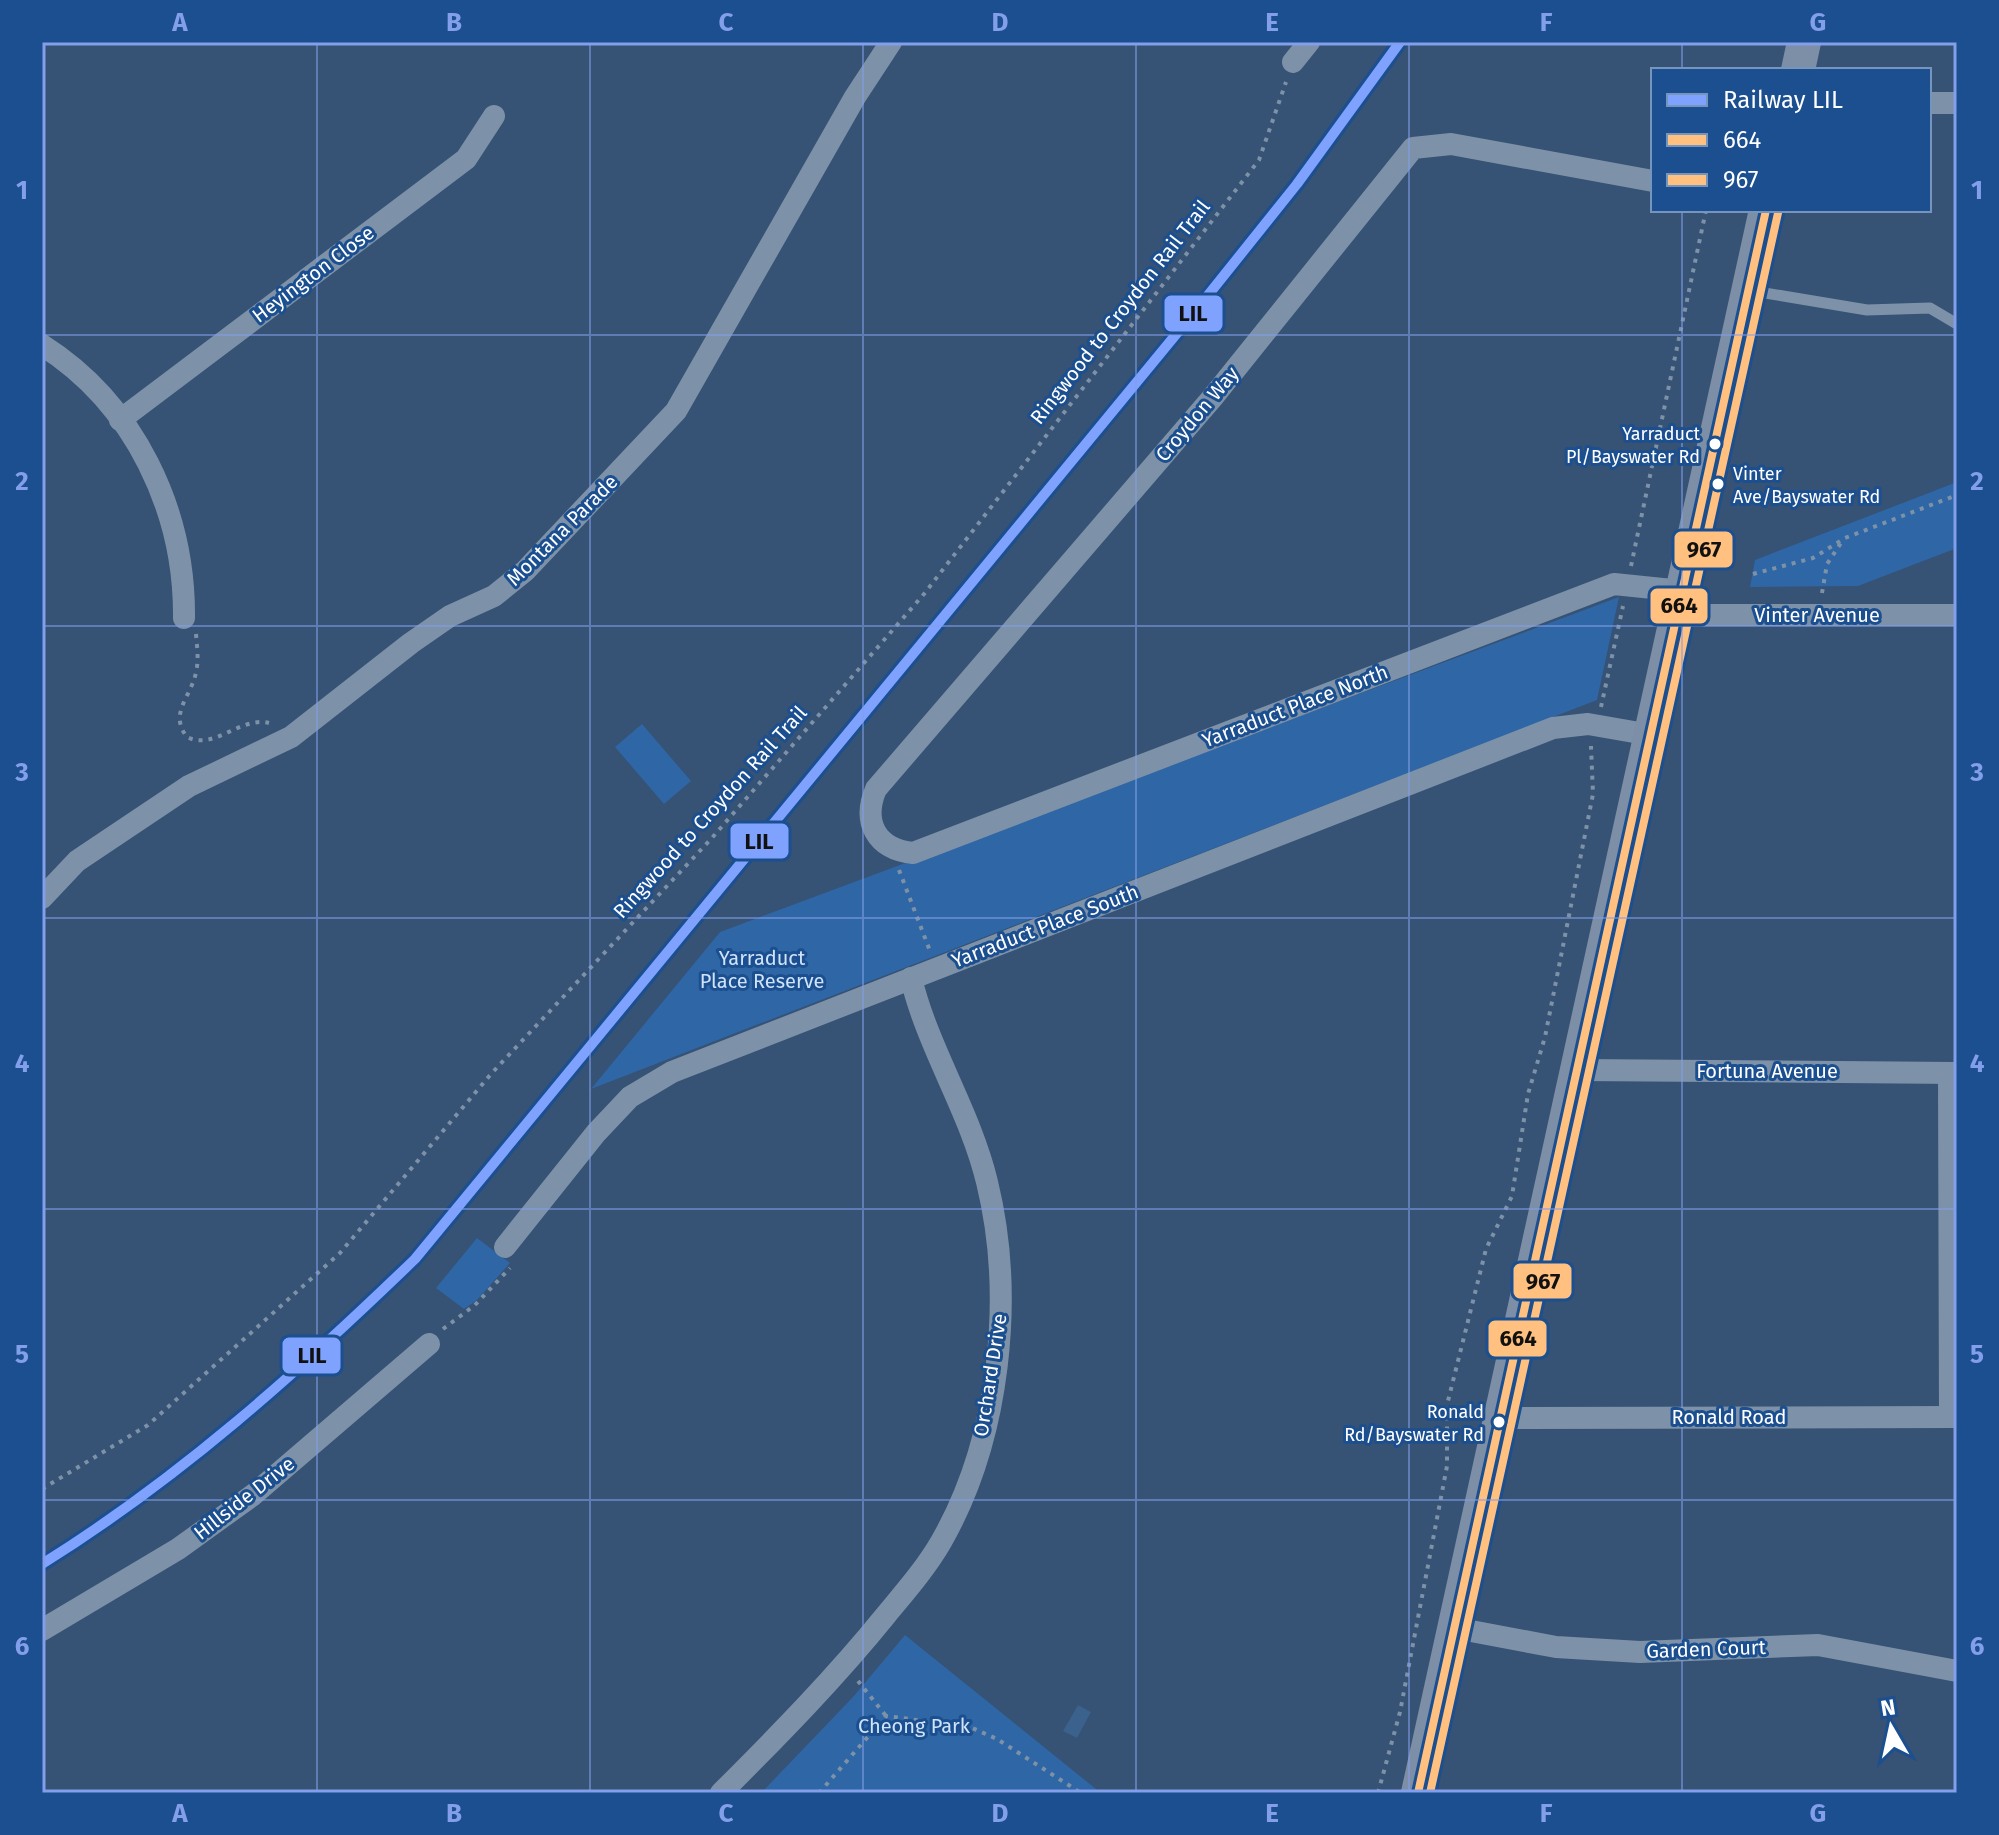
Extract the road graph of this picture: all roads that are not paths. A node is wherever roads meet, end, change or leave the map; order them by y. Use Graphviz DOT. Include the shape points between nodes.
graph roads {
  1 [pos="891,42"];
  2 [pos="1309,42"];
  3 [pos="1804,42"];
  4 [pos="1293,62"];
  5 [pos="1798,68"];
  6 [pos="1931,103"];
  7 [pos="1957,103"];
  8 [pos="494,116"];
  9 [pos="1651,181"];
  10 [pos="1766,212"];
  11 [pos="1749,290"];
  12 [pos="1957,324"];
  13 [pos="42,345"];
  14 [pos="120,420"];
  15 [pos="1679,603"];
  16 [pos="1957,615"];
  17 [pos="184,618"];
  18 [pos="1651,735"];
  19 [pos="905,853"];
  20 [pos="42,898"];
  21 [pos="911,978"];
  22 [pos="1578,1070"];
  23 [pos="1953,1073"];
  24 [pos="505,1247"];
  25 [pos="429,1344"];
  26 [pos="1954,1417"];
  27 [pos="1501,1418"];
  28 [pos="1455,1628"];
  29 [pos="42,1630"];
  30 [pos="1957,1671"];
  31 [pos="721,1793"];
  32 [pos="1418,1793"];
  1 -- 20 [label="street, Montana Parade" via="676,411 525,571 494,596 450,616 411,643 291,737 189,786 77,861"];
  2 -- 4 [label="street"];
  3 -- 5 [label="main road"];
  6 -- 7 [label="street"];
  8 -- 14 [label="street, Heyington Close" via="466,159"];
  9 -- 19 [label="street, Croydon Way" via="1451,144 1413,148 1213,397 876,789 868,818 873,832"];
  10 -- 11 [label="main road"];
  11 -- 12 [label="lane" via="1867,310 1930,308"];
  11 -- 15 [label="main road"];
  13 -- 14 [label="street" via="87,380"];
  14 -- 17 [label="street" via="145,455 166,501 180,552"];
  15 -- 16 [label="street, Vinter Avenue" via="1821,615"];
  15 -- 18 [label="main road"];
  15 -- 19 [label="street, Yarraduct Place North" via="1614,584"];
  18 -- 21 [label="street, Yarraduct Place South" via="1597,725 1553,728"];
  18 -- 22 [label="main road"];
  21 -- 24 [label="street, Yarraduct Place South" via="672,1072 630,1097"];
  21 -- 31 [label="street, Orchard Drive" via="928,1033 966,1113 998,1244 1001,1306 980,1441 941,1543 815,1699"];
  22 -- 23 [label="street, Fortuna Avenue"];
  22 -- 27 [label="main road"];
  23 -- 26 [label="street"];
  25 -- 29 [label="street, Hillside Drive" via="253,1495 178,1549"];
  26 -- 27 [label="street, Ronald Road"];
  27 -- 28 [label="main road"];
  28 -- 30 [label="street, Garden Court" via="1556,1647 1640,1652 1818,1645"];
  28 -- 32 [label="main road"];
}
